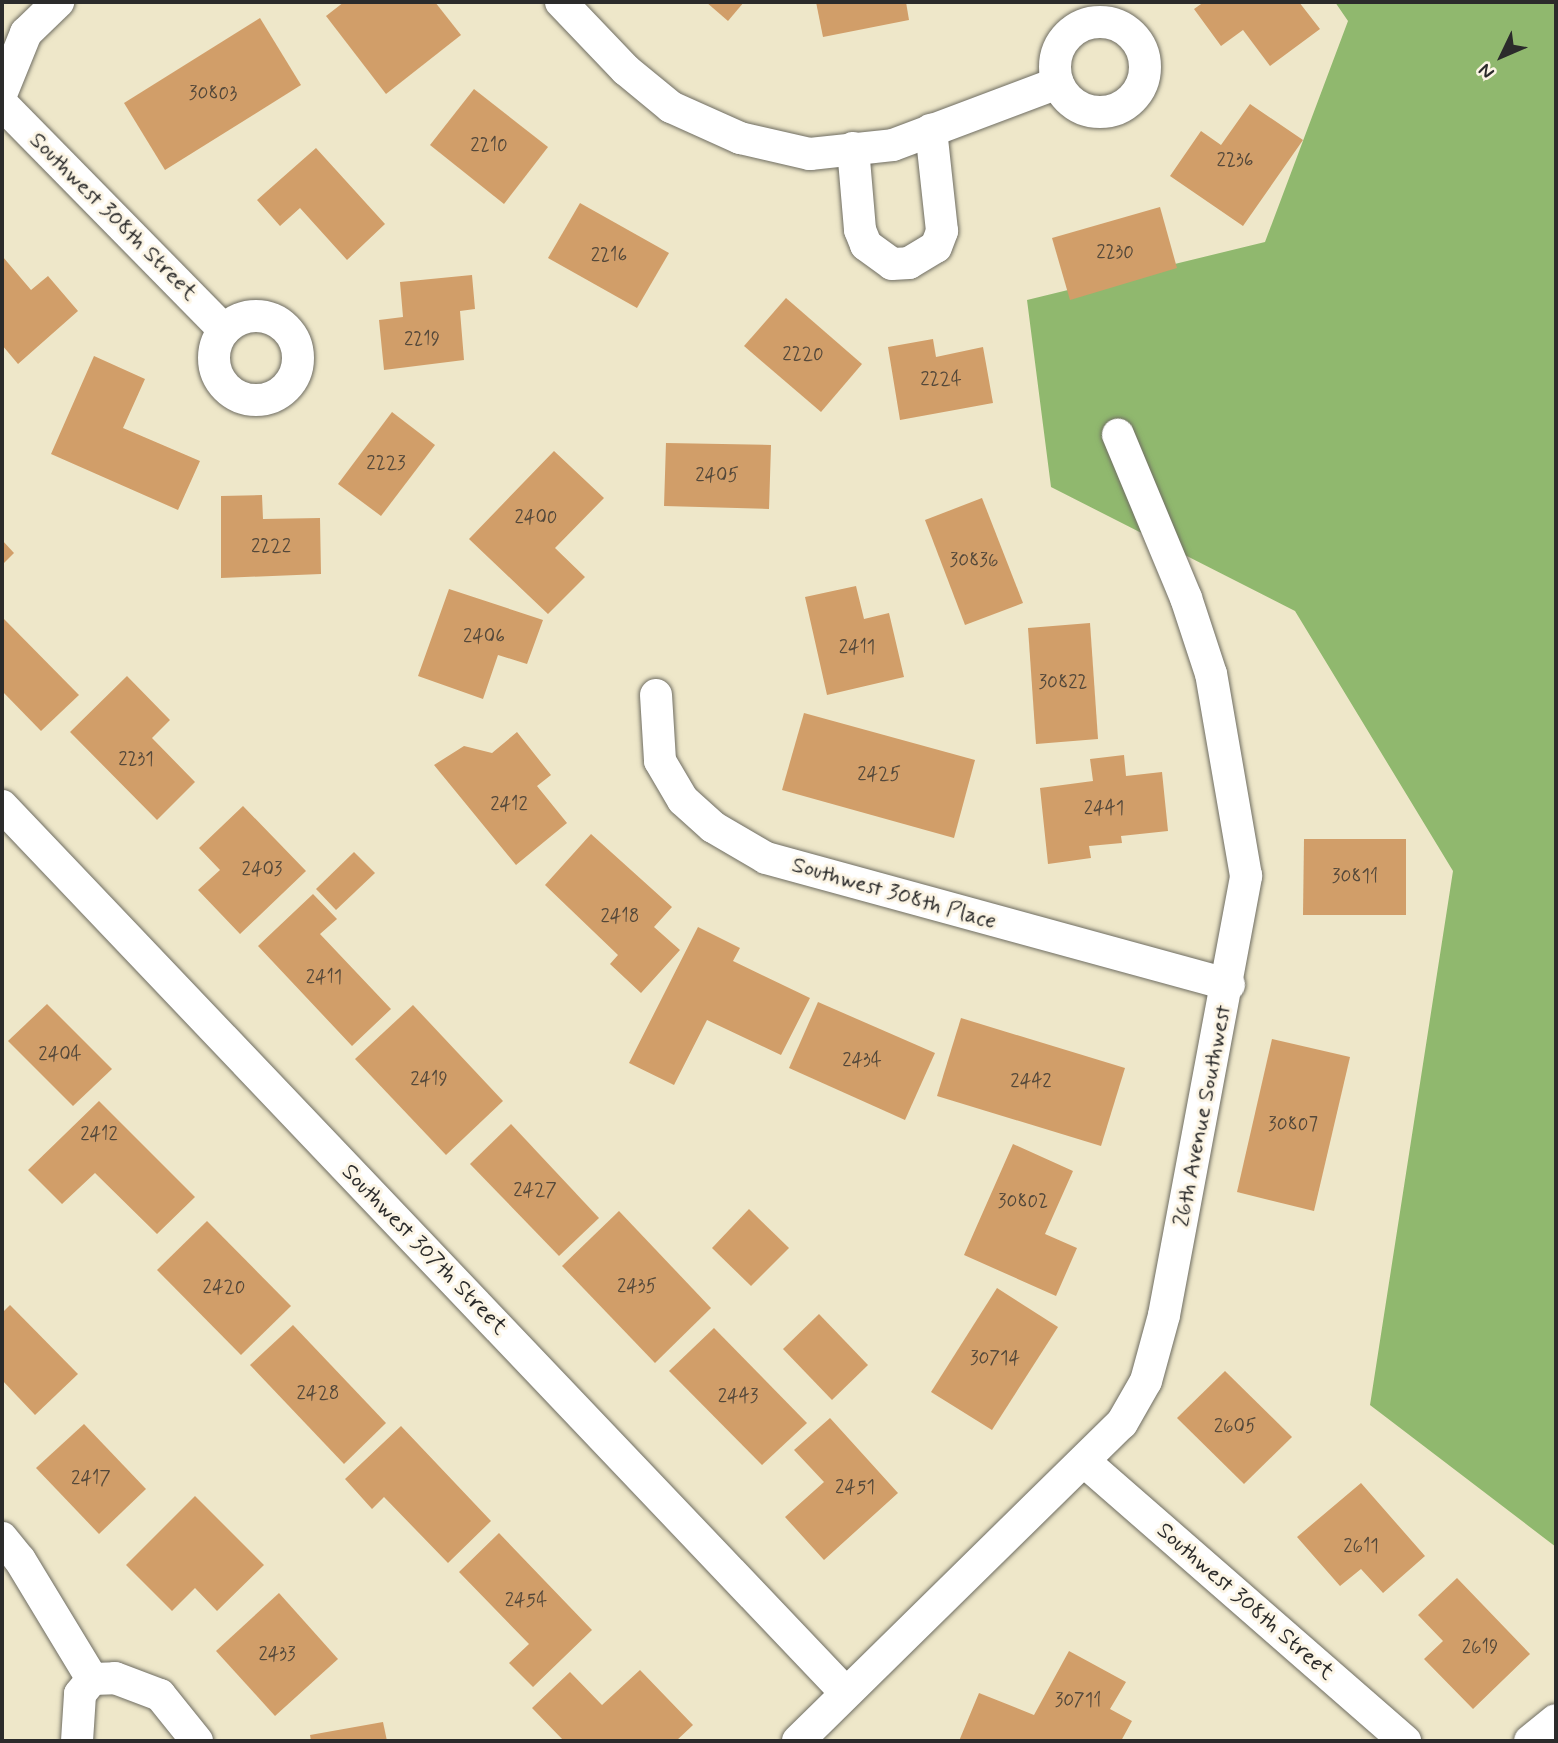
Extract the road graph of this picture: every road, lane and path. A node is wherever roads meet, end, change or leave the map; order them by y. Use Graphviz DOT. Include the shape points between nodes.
graph roads {
  1 [pos="58,2"];
  2 [pos="561,2"];
  3 [pos="1058,83"];
  4 [pos="2,92"];
  5 [pos="2,104"];
  6 [pos="931,131"];
  7 [pos="853,148"];
  8 [pos="225,330"];
  9 [pos="1118,435"];
  10 [pos="656,695"];
  11 [pos="2,806"];
  12 [pos="1229,985"];
  13 [pos="1085,1462"];
  14 [pos="2,1538"];
  15 [pos="92,1679"];
  16 [pos="846,1693"];
  17 [pos="1556,1720"];
  18 [pos="77,1741"];
  19 [pos="197,1741"];
  20 [pos="798,1741"];
  21 [pos="1405,1741"];
  22 [pos="1530,1741"];
  1 -- 4 [label="street" via="26,33"];
  2 -- 7 [label="street" via="626,70 671,107 740,138 810,153"];
  3 -- 6 [label="street"];
  5 -- 8 [label="street, Southwest 308th Street"];
  6 -- 7 [label="street" via="893,145"];
  6 -- 7 [label="street" via="942,231 924,258 909,263 892,264 866,245 860,230"];
  9 -- 12 [label="street, 26th Avenue Southwest" via="1186,598 1211,674 1246,876"];
  10 -- 12 [label="street, Southwest 308th Place" via="660,761 683,800 713,827 766,858"];
  11 -- 16 [label="street, Southwest 307th Street"];
  12 -- 13 [label="street, 26th Avenue Southwest" via="1164,1315 1146,1381 1122,1423"];
  13 -- 16 [label="street, 26th Avenue Southwest"];
  13 -- 21 [label="street, Southwest 308th Street"];
  14 -- 15 [label="street"];
  15 -- 18 [label="street" via="80,1694"];
  15 -- 19 [label="street" via="115,1678 160,1695"];
  16 -- 20 [label="street, 26th Avenue Southwest"];
  17 -- 22 [label="street"];
}
